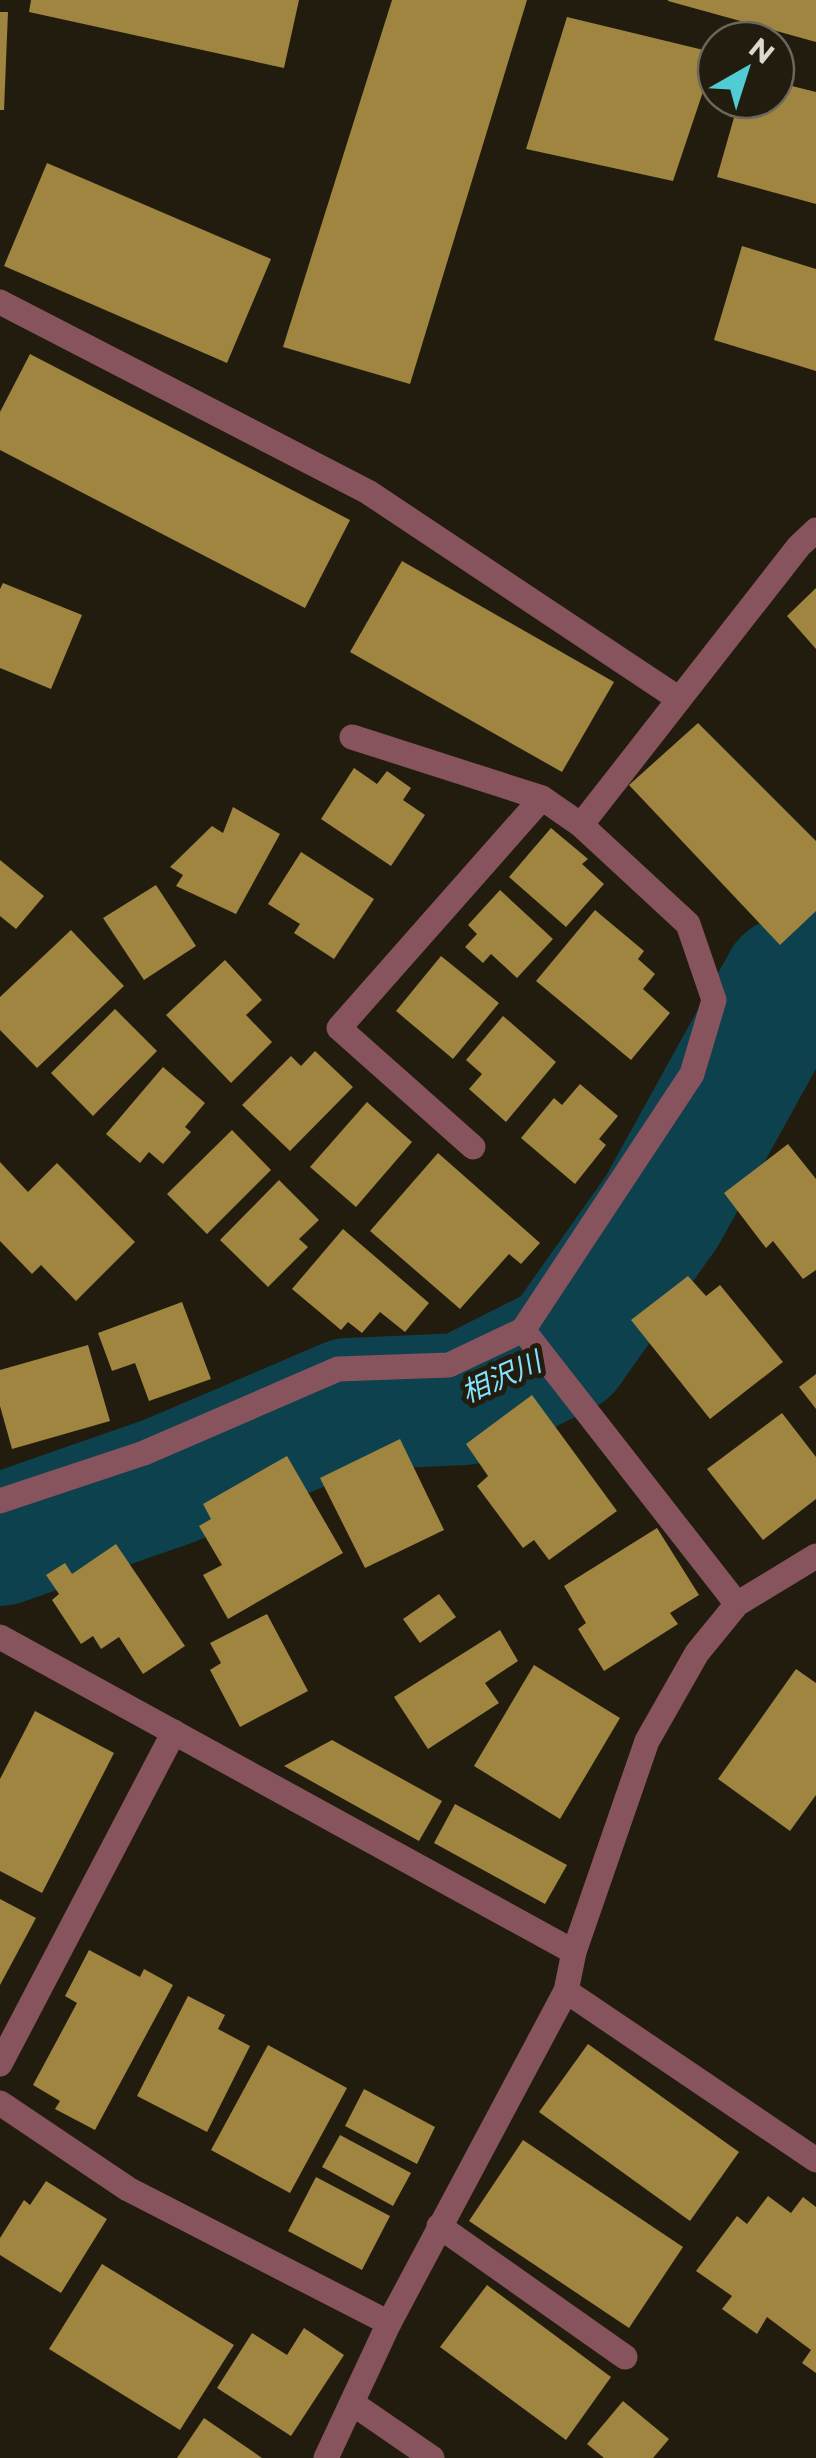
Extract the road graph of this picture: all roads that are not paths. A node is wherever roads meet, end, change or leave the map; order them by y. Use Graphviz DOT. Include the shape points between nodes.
graph roads {
  1 [pos="0,302"];
  2 [pos="816,530"];
  3 [pos="679,699"];
  4 [pos="352,736"];
  5 [pos="542,798"];
  6 [pos="581,825"];
  7 [pos="474,1147"];
  8 [pos="523,1330"];
  9 [pos="0,1501"];
  10 [pos="816,1556"];
  11 [pos="738,1604"];
  12 [pos="0,1636"];
  13 [pos="174,1732"];
  14 [pos="574,1952"];
  15 [pos="566,1991"];
  16 [pos="0,2064"];
  17 [pos="0,2103"];
  18 [pos="816,2160"];
  19 [pos="440,2226"];
  20 [pos="389,2323"];
  21 [pos="624,2357"];
  22 [pos="352,2403"];
  23 [pos="326,2458"];
  24 [pos="432,2458"];
  1 -- 3 [label="street" via="368,492"];
  2 -- 3 [label="street"];
  3 -- 6 [label="street"];
  4 -- 5 [label="street"];
  5 -- 6 [label="street"];
  5 -- 7 [label="street" via="339,1028"];
  6 -- 8 [label="street" via="688,924 714,1000 692,1074"];
  8 -- 9 [label="street" via="449,1364 338,1369 144,1453"];
  8 -- 11 [label="street"];
  10 -- 11 [label="street"];
  11 -- 14 [label="street" via="697,1653 647,1741"];
  12 -- 13 [label="street"];
  13 -- 14 [label="street"];
  13 -- 16 [label="street"];
  14 -- 15 [label="street"];
  15 -- 18 [label="street"];
  15 -- 19 [label="street"];
  17 -- 20 [label="street" via="128,2189"];
  19 -- 20 [label="street"];
  19 -- 21 [label="street"];
  20 -- 22 [label="street"];
  22 -- 23 [label="street"];
  22 -- 24 [label="street"];
}
